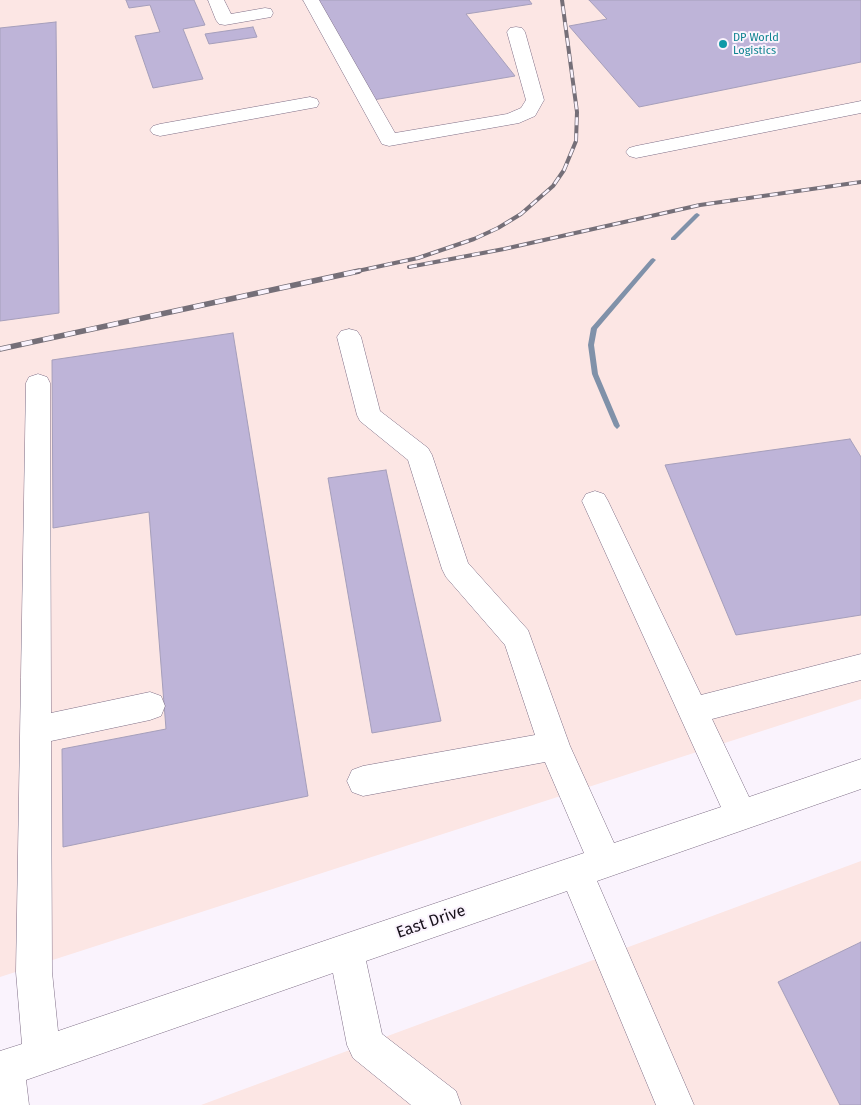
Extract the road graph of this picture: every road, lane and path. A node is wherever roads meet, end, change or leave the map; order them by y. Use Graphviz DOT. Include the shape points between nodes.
graph roads {
  1 [pos="216,0"];
  2 [pos="310,0"];
  3 [pos="265,12"];
  4 [pos="516,32"];
  5 [pos="310,102"];
  6 [pos="861,107"];
  7 [pos="160,130"];
  8 [pos="636,152"];
  9 [pos="349,337"];
  10 [pos="38,382"];
  11 [pos="595,501"];
  12 [pos="861,667"];
  13 [pos="150,706"];
  14 [pos="692,711"];
  15 [pos="36,730"];
  16 [pos="554,746"];
  17 [pos="861,774"];
  18 [pos="363,781"];
  19 [pos="741,815"];
  20 [pos="591,867"];
  21 [pos="346,951"];
  22 [pos="42,1056"];
  23 [pos="3,1069"];
  24 [pos="10,1105"];
  25 [pos="442,1105"];
  26 [pos="675,1105"];
  1 -- 3 [label="street" via="225,20"];
  2 -- 4 [label="street" via="389,140 512,119 528,112 535,100"];
  5 -- 7 [label="street"];
  6 -- 8 [label="street"];
  9 -- 16 [label="street" via="369,415 418,456 456,569 518,639"];
  10 -- 15 [label="street"];
  11 -- 14 [label="street"];
  12 -- 14 [label="street"];
  13 -- 15 [label="street"];
  14 -- 19 [label="street"];
  15 -- 22 [label="street" via="34,972"];
  16 -- 18 [label="street"];
  16 -- 20 [label="street"];
  17 -- 19 [label="street, East Drive"];
  19 -- 20 [label="street, East Drive"];
  20 -- 21 [label="street, East Drive"];
  20 -- 26 [label="street"];
  21 -- 22 [label="street, East Drive"];
  21 -- 25 [label="street" via="366,1045"];
  22 -- 23 [label="street, East Drive"];
  23 -- 24 [label="street"];
}
